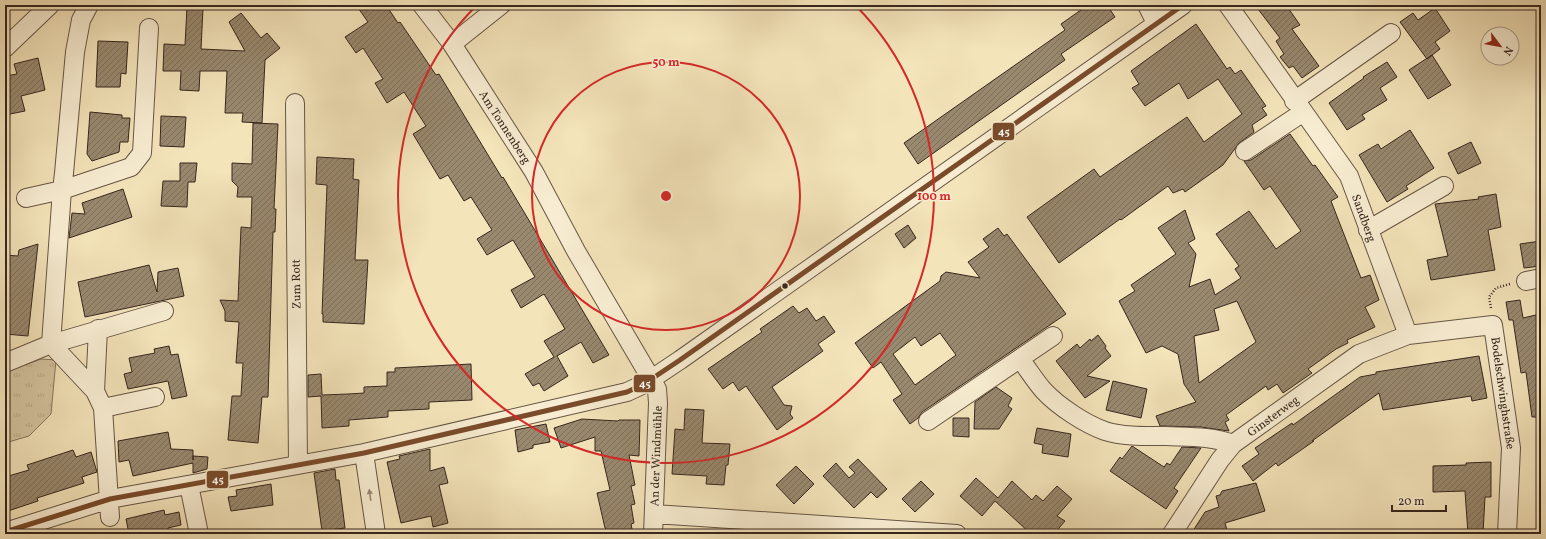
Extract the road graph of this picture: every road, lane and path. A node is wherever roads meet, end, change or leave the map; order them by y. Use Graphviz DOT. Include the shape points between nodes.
graph roads {
  1 [pos="50,5"];
  2 [pos="89,5"];
  3 [pos="422,5"];
  4 [pos="501,5"];
  5 [pos="1146,5"];
  6 [pos="1183,5"];
  7 [pos="1228,5"];
  8 [pos="1156,23"];
  9 [pos="149,28"];
  10 [pos="1391,33"];
  11 [pos="452,44"];
  12 [pos="5,48"];
  13 [pos="295,103"];
  14 [pos="1298,107"];
  15 [pos="1245,151"];
  16 [pos="1444,186"];
  17 [pos="62,190"];
  18 [pos="26,198"];
  19 [pos="1368,230"];
  20 [pos="1534,279"];
  21 [pos="164,311"];
  22 [pos="1493,325"];
  23 [pos="98,329"];
  24 [pos="1415,334"];
  25 [pos="1053,336"];
  26 [pos="51,344"];
  27 [pos="1020,359"];
  28 [pos="5,363"];
  29 [pos="652,379"];
  30 [pos="95,391"];
  31 [pos="155,397"];
  32 [pos="103,408"];
  33 [pos="928,421"];
  34 [pos="1233,444"];
  35 [pos="364,453"];
  36 [pos="298,464"];
  37 [pos="189,485"];
  38 [pos="110,500"];
  39 [pos="654,514"];
  40 [pos="110,517"];
  41 [pos="798,528"];
  42 [pos="5,532"];
  43 [pos="199,534"];
  44 [pos="376,534"];
  45 [pos="653,534"];
  46 [pos="956,534"];
  47 [pos="1172,534"];
  48 [pos="1507,534"];
  1 -- 12 [label="street"];
  2 -- 17 [label="street" via="81,20 75,52"];
  3 -- 11 [label="street, Am Tonnenberg"];
  4 -- 11 [label="street"];
  5 -- 8 [label="street"];
  6 -- 8 [label="street"];
  7 -- 14 [label="street, Sandberg"];
  8 -- 29 [label="street"];
  9 -- 17 [label="street" via="142,154 131,167"];
  10 -- 14 [label="street"];
  11 -- 29 [label="street, Am Tonnenberg" via="534,172 576,251"];
  13 -- 36 [label="street, Zum Rott"];
  14 -- 15 [label="street"];
  14 -- 19 [label="street, Sandberg" via="1348,176"];
  16 -- 19 [label="street"];
  17 -- 18 [label="street"];
  17 -- 26 [label="street"];
  19 -- 24 [label="street, Sandberg"];
  20 -- 22 [label="path" via="1496,288 1489,297"];
  21 -- 23 [label="street"];
  22 -- 24 [label="street, Ginsterweg"];
  22 -- 48 [label="street, Bodelschwinghstraße" via="1512,448"];
  23 -- 26 [label="street"];
  23 -- 30 [label="street"];
  24 -- 34 [label="street, Ginsterweg" via="1359,354"];
  25 -- 27 [label="street"];
  26 -- 28 [label="street"];
  26 -- 30 [label="street"];
  27 -- 33 [label="street"];
  27 -- 34 [label="street" via="1044,391 1057,403 1105,431 1219,439"];
  29 -- 35 [label="street" via="627,392"];
  29 -- 39 [label="street, An der Windmühle" via="657,389 658,403"];
  30 -- 32 [label="street"];
  31 -- 32 [label="street"];
  32 -- 38 [label="street"];
  34 -- 47 [label="street, Ginsterweg"];
  35 -- 36 [label="street"];
  44 -- 35 [label="street, one-way"];
  36 -- 37 [label="street"];
  37 -- 38 [label="street"];
  37 -- 43 [label="street"];
  38 -- 40 [label="street"];
  38 -- 42 [label="street"];
  39 -- 41 [label="street"];
  39 -- 45 [label="street, An der Windmühle"];
  41 -- 46 [label="street"];
}
